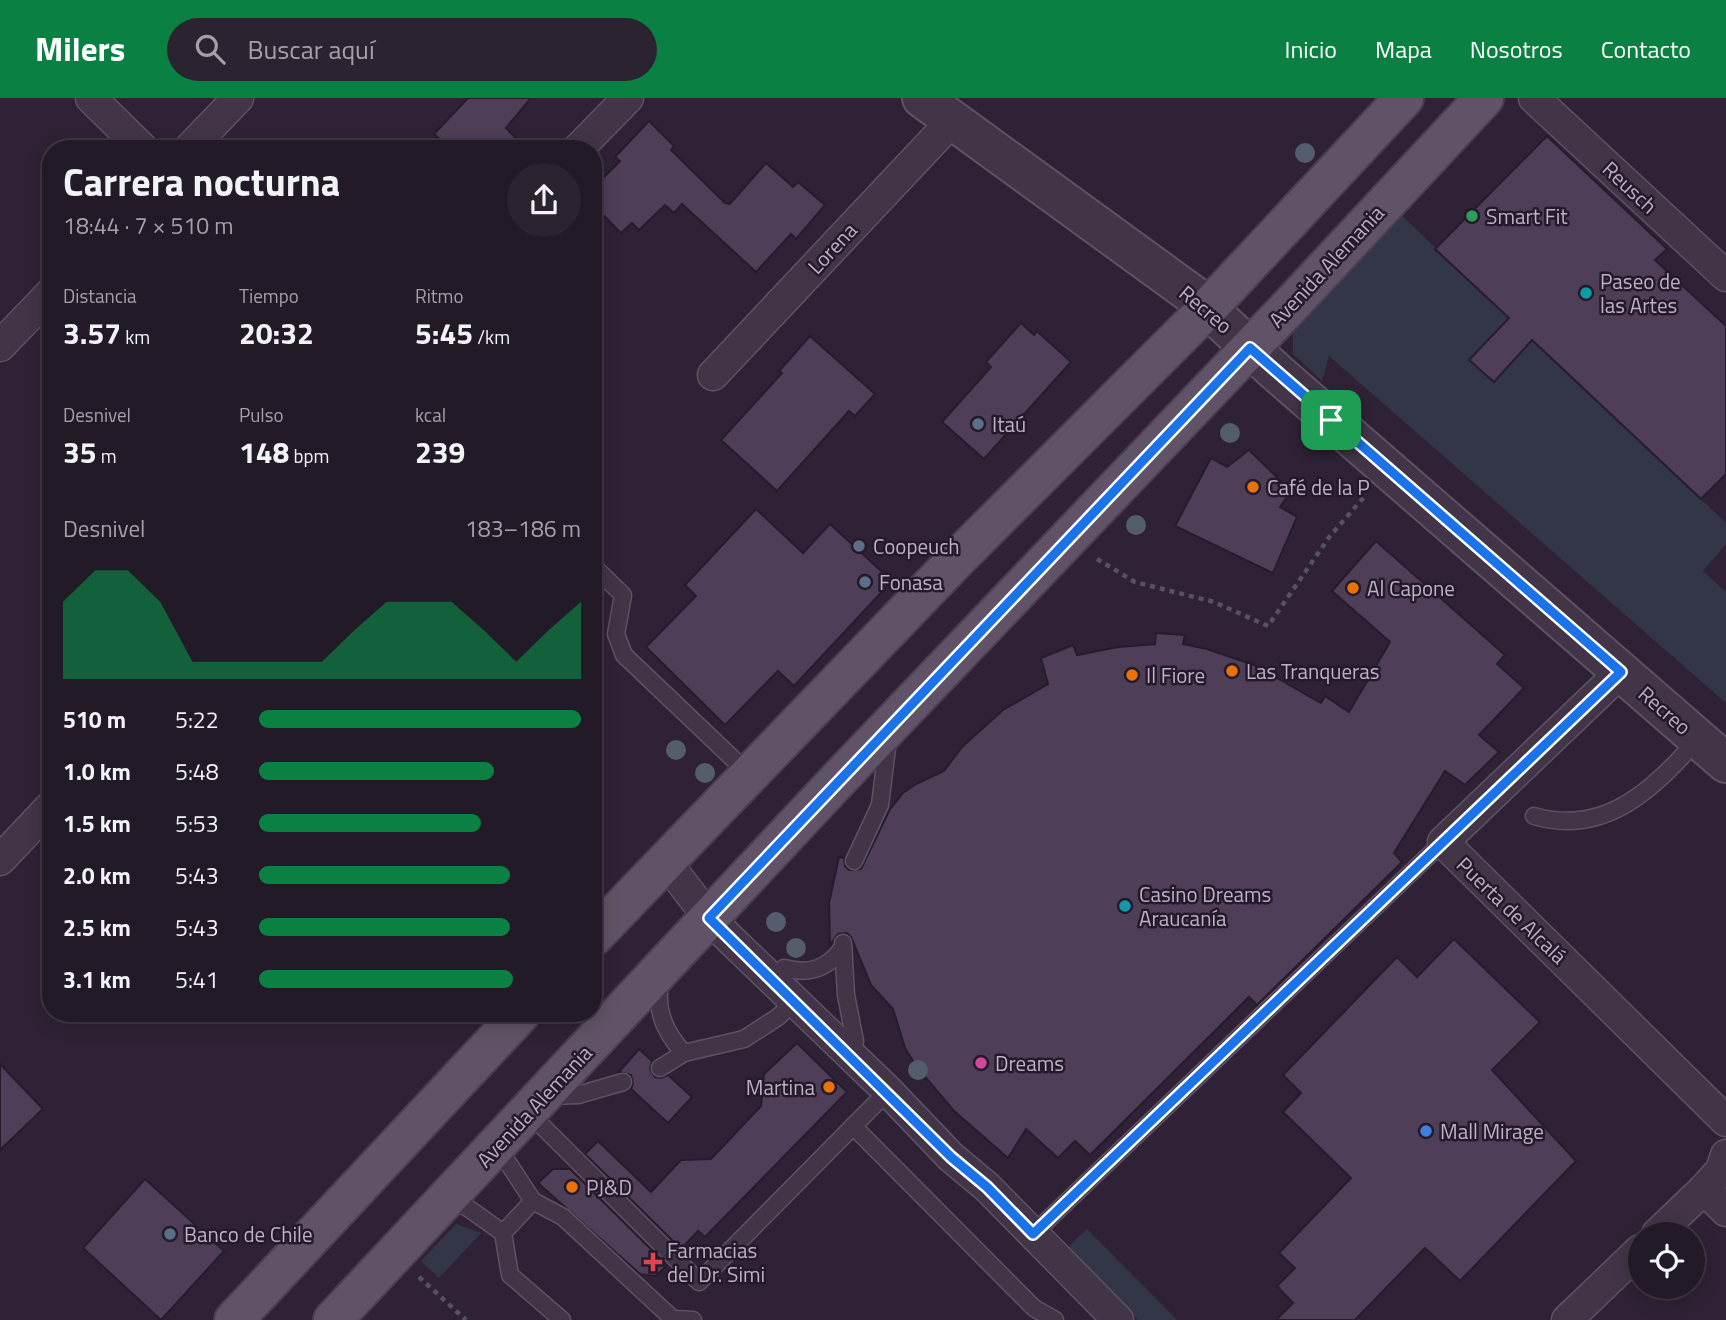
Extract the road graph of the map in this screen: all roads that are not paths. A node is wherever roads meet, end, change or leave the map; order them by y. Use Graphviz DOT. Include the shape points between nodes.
graph roads {
  1 [pos="90,98"];
  2 [pos="238,98"];
  3 [pos="628,98"];
  4 [pos="922,98"];
  5 [pos="1404,98"];
  6 [pos="1483,98"];
  7 [pos="1534,98"];
  8 [pos="952,121"];
  9 [pos="134,140"];
  10 [pos="198,140"];
  11 [pos="587,140"];
  12 [pos="1726,276"];
  13 [pos="42,302"];
  14 [pos="1208,308"];
  15 [pos="0,346"];
  16 [pos="1250,348"];
  17 [pos="713,375"];
  18 [pos="602,574"];
  19 [pos="1621,672"];
  20 [pos="896,719"];
  21 [pos="1712,751"];
  22 [pos="749,774"];
  23 [pos="835,783"];
  24 [pos="883,786"];
  25 [pos="42,816"];
  26 [pos="1534,816"];
  27 [pos="1443,842"];
  28 [pos="0,860"];
  29 [pos="853,860"];
  30 [pos="666,862"];
  31 [pos="715,911"];
  32 [pos="602,928"];
  33 [pos="784,968"];
  34 [pos="663,969"];
  35 [pos="794,1001"];
  36 [pos="513,1022"];
  37 [pos="856,1041"];
  38 [pos="684,1053"];
  39 [pos="660,1068"];
  40 [pos="623,1083"];
  41 [pos="888,1091"];
  42 [pos="535,1104"];
  43 [pos="1726,1121"];
  44 [pos="853,1126"];
  45 [pos="496,1146"];
  46 [pos="1726,1155"];
  47 [pos="987,1187"];
  48 [pos="1704,1189"];
  49 [pos="447,1198"];
  50 [pos="533,1201"];
  51 [pos="1726,1211"];
  52 [pos="1670,1222"];
  53 [pos="503,1233"];
  54 [pos="1033,1234"];
  55 [pos="1628,1262"];
  56 [pos="1108,1318"];
  57 [pos="234,1320"];
  58 [pos="332,1320"];
  59 [pos="562,1320"];
  60 [pos="674,1320"];
  61 [pos="693,1320"];
  62 [pos="1055,1320"];
  63 [pos="1567,1320"];
  1 -- 9 [label="street"];
  2 -- 10 [label="street"];
  3 -- 11 [label="street"];
  4 -- 8 [label="street, Recreo"];
  5 -- 14 [label="main road"];
  6 -- 16 [label="main road, Avenida Alemania"];
  7 -- 12 [label="street, Reusch"];
  8 -- 14 [label="street, Recreo"];
  8 -- 17 [label="street, Lorena"];
  13 -- 15 [label="street"];
  14 -- 16 [label="street, Recreo"];
  14 -- 22 [label="main road"];
  16 -- 19 [label="street, Recreo"];
  16 -- 20 [label="main road, Avenida Alemania"];
  18 -- 22 [label="lane" via="624,595 616,634 624,655"];
  19 -- 21 [label="street, Recreo"];
  19 -- 27 [label="street, Puerta de Alcalá"];
  20 -- 23 [label="main road, Avenida Alemania"];
  20 -- 24 [label="lane" via="885,753"];
  21 -- 26 [label="lane" via="1605,815 1572,822"];
  22 -- 30 [label="main road"];
  23 -- 24 [label="lane" via="863,781"];
  23 -- 31 [label="main road, Avenida Alemania"];
  24 -- 29 [label="lane" via="880,805"];
  25 -- 28 [label="street"];
  27 -- 43 [label="street, Puerta de Alcalá"];
  27 -- 54 [label="lane"];
  30 -- 31 [label="street"];
  30 -- 32 [label="main road"];
  31 -- 33 [label="street"];
  31 -- 34 [label="main road, Avenida Alemania"];
  31 -- 35 [label="street"];
  33 -- 37 [label="street"];
  33 -- 37 [label="lane" via="819,969 843,945 846,995"];
  34 -- 38 [label="lane" via="659,1009 665,1028"];
  34 -- 42 [label="main road, Avenida Alemania"];
  35 -- 38 [label="lane" via="744,1039"];
  35 -- 41 [label="street"];
  36 -- 57 [label="main road"];
  37 -- 47 [label="street" via="960,1148"];
  38 -- 39 [label="lane"];
  40 -- 42 [label="lane"];
  41 -- 44 [label="lane"];
  41 -- 47 [label="street" via="951,1157"];
  42 -- 44 [label="lane" via="699,1282"];
  42 -- 45 [label="main road, Avenida Alemania"];
  44 -- 62 [label="lane" via="1034,1308"];
  45 -- 49 [label="main road, Avenida Alemania"];
  45 -- 50 [label="lane"];
  46 -- 48 [label="street" via="1721,1170"];
  47 -- 54 [label="street"];
  48 -- 51 [label="street"];
  48 -- 52 [label="street"];
  49 -- 53 [label="lane"];
  49 -- 58 [label="main road, Avenida Alemania"];
  50 -- 53 [label="lane"];
  50 -- 60 [label="lane" via="563,1217"];
  53 -- 59 [label="lane" via="510,1275"];
  54 -- 56 [label="street"];
  55 -- 63 [label="street"];
  60 -- 61 [label="lane"];
}
